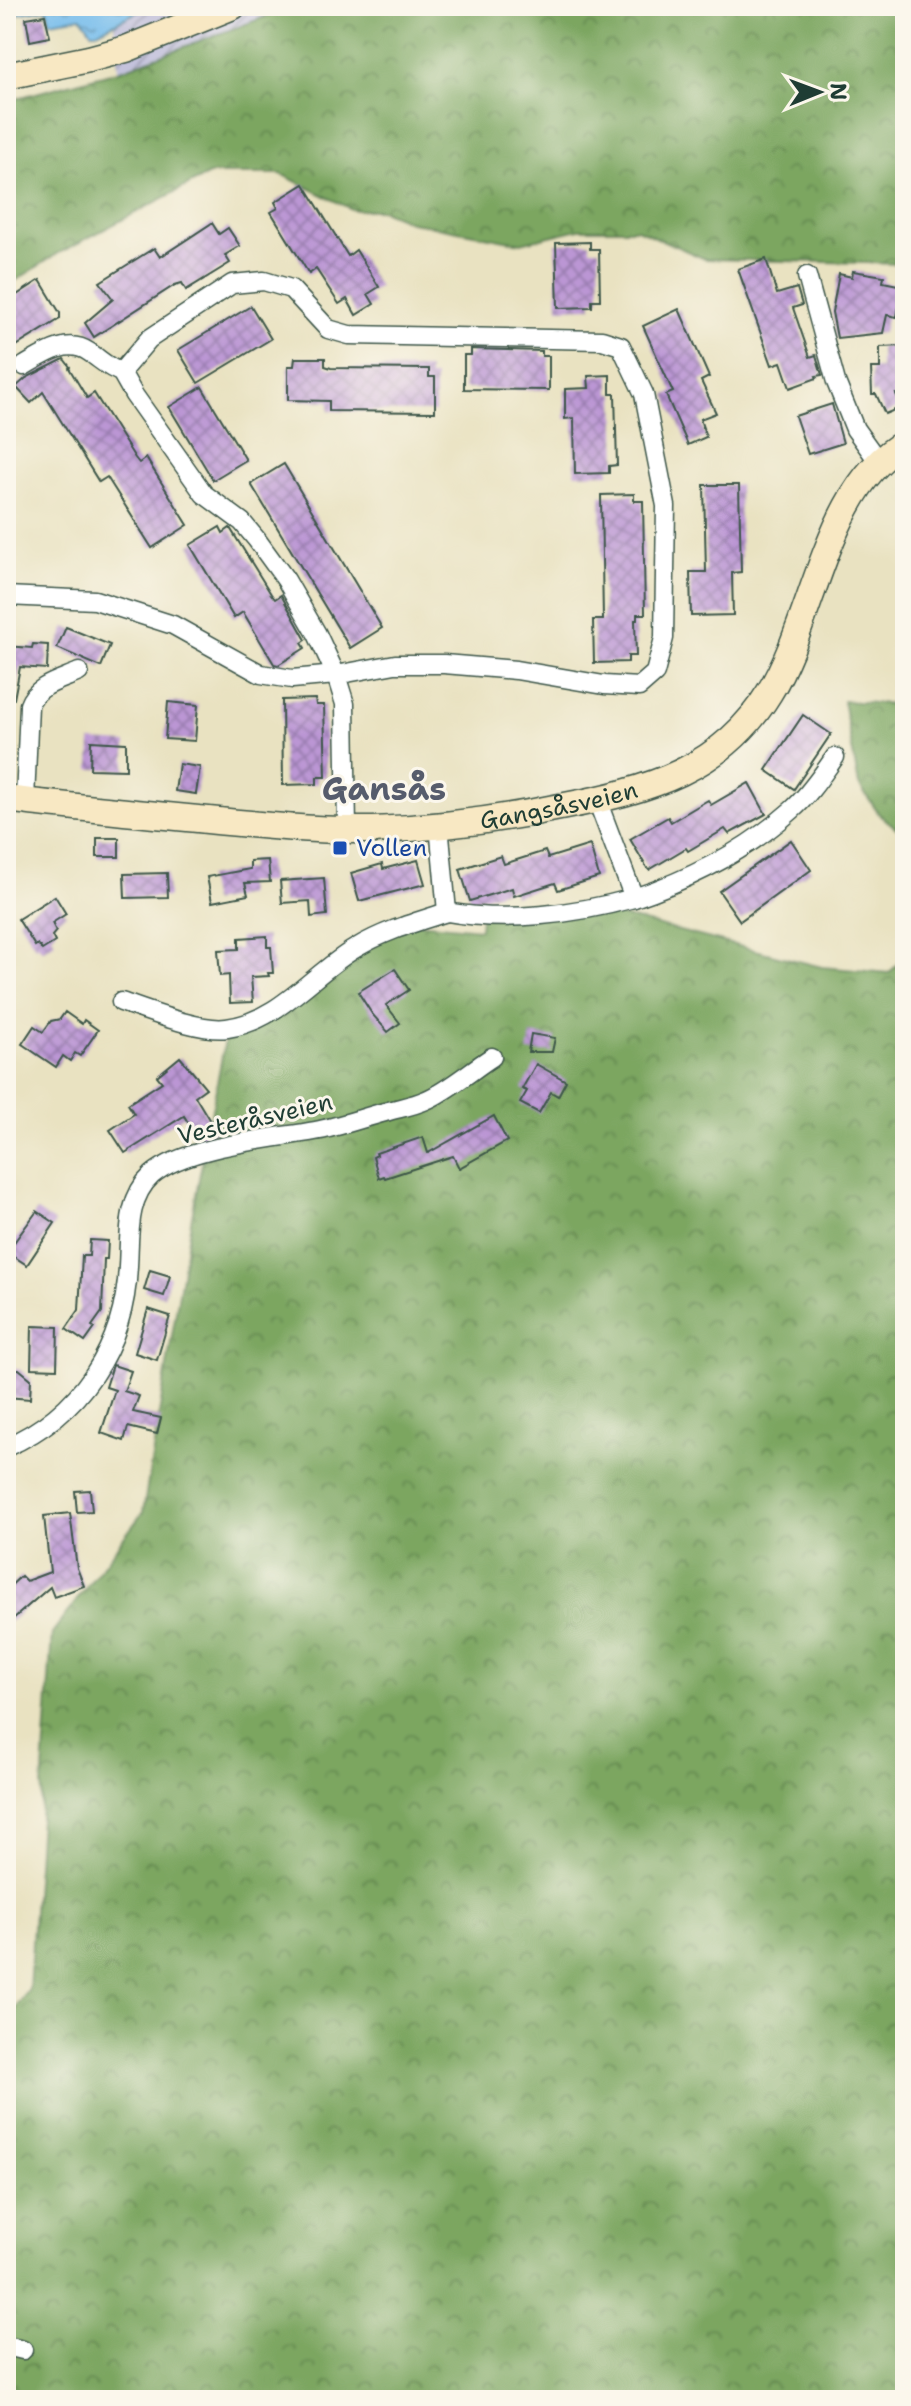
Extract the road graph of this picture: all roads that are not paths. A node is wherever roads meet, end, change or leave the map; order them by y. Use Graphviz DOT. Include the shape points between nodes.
graph roads {
  1 [pos="233,6"];
  2 [pos="6,76"];
  3 [pos="807,276"];
  4 [pos="24,366"];
  5 [pos="121,372"];
  6 [pos="905,443"];
  7 [pos="878,461"];
  8 [pos="13,596"];
  9 [pos="79,672"];
  10 [pos="336,675"];
  11 [pos="835,757"];
  12 [pos="15,800"];
  13 [pos="597,800"];
  14 [pos="439,825"];
  15 [pos="347,829"];
  16 [pos="634,898"];
  17 [pos="447,912"];
  18 [pos="121,1002"];
  19 [pos="492,1057"];
  20 [pos="6,1447"];
  1 -- 2 [label="street" via="126,49"];
  3 -- 7 [label="street" via="836,382 855,429"];
  4 -- 5 [label="street" via="72,346"];
  5 -- 10 [label="street" via="204,494 242,522 286,580"];
  5 -- 10 [label="street" via="149,339 186,312 232,284 264,281 291,289 328,329 349,335 559,338 621,346 644,394 666,506 664,638 655,673 639,687 444,664 395,664"];
  6 -- 7 [label="street, Gangsåsveien"];
  7 -- 13 [label="street, Gangsåsveien" via="827,547 794,644 756,713 700,764"];
  8 -- 10 [label="street" via="95,600 173,625 261,674 292,679"];
  9 -- 12 [label="street, Gangsåsveien" via="32,697"];
  10 -- 15 [label="street" via="345,704"];
  11 -- 16 [label="street" via="793,809 767,830 688,877"];
  12 -- 15 [label="street, Gangsåsveien" via="276,827"];
  13 -- 14 [label="street, Gangsåsveien"];
  13 -- 16 [label="street"];
  14 -- 15 [label="street, Gangsåsveien"];
  14 -- 17 [label="street"];
  16 -- 17 [label="street" via="542,914"];
  17 -- 18 [label="street" via="355,948 281,1005 244,1024 208,1027"];
  19 -- 20 [label="street, Vesteråsveien" via="427,1100 318,1131 198,1153 152,1175 132,1209 124,1308 115,1338 69,1406"];
}
